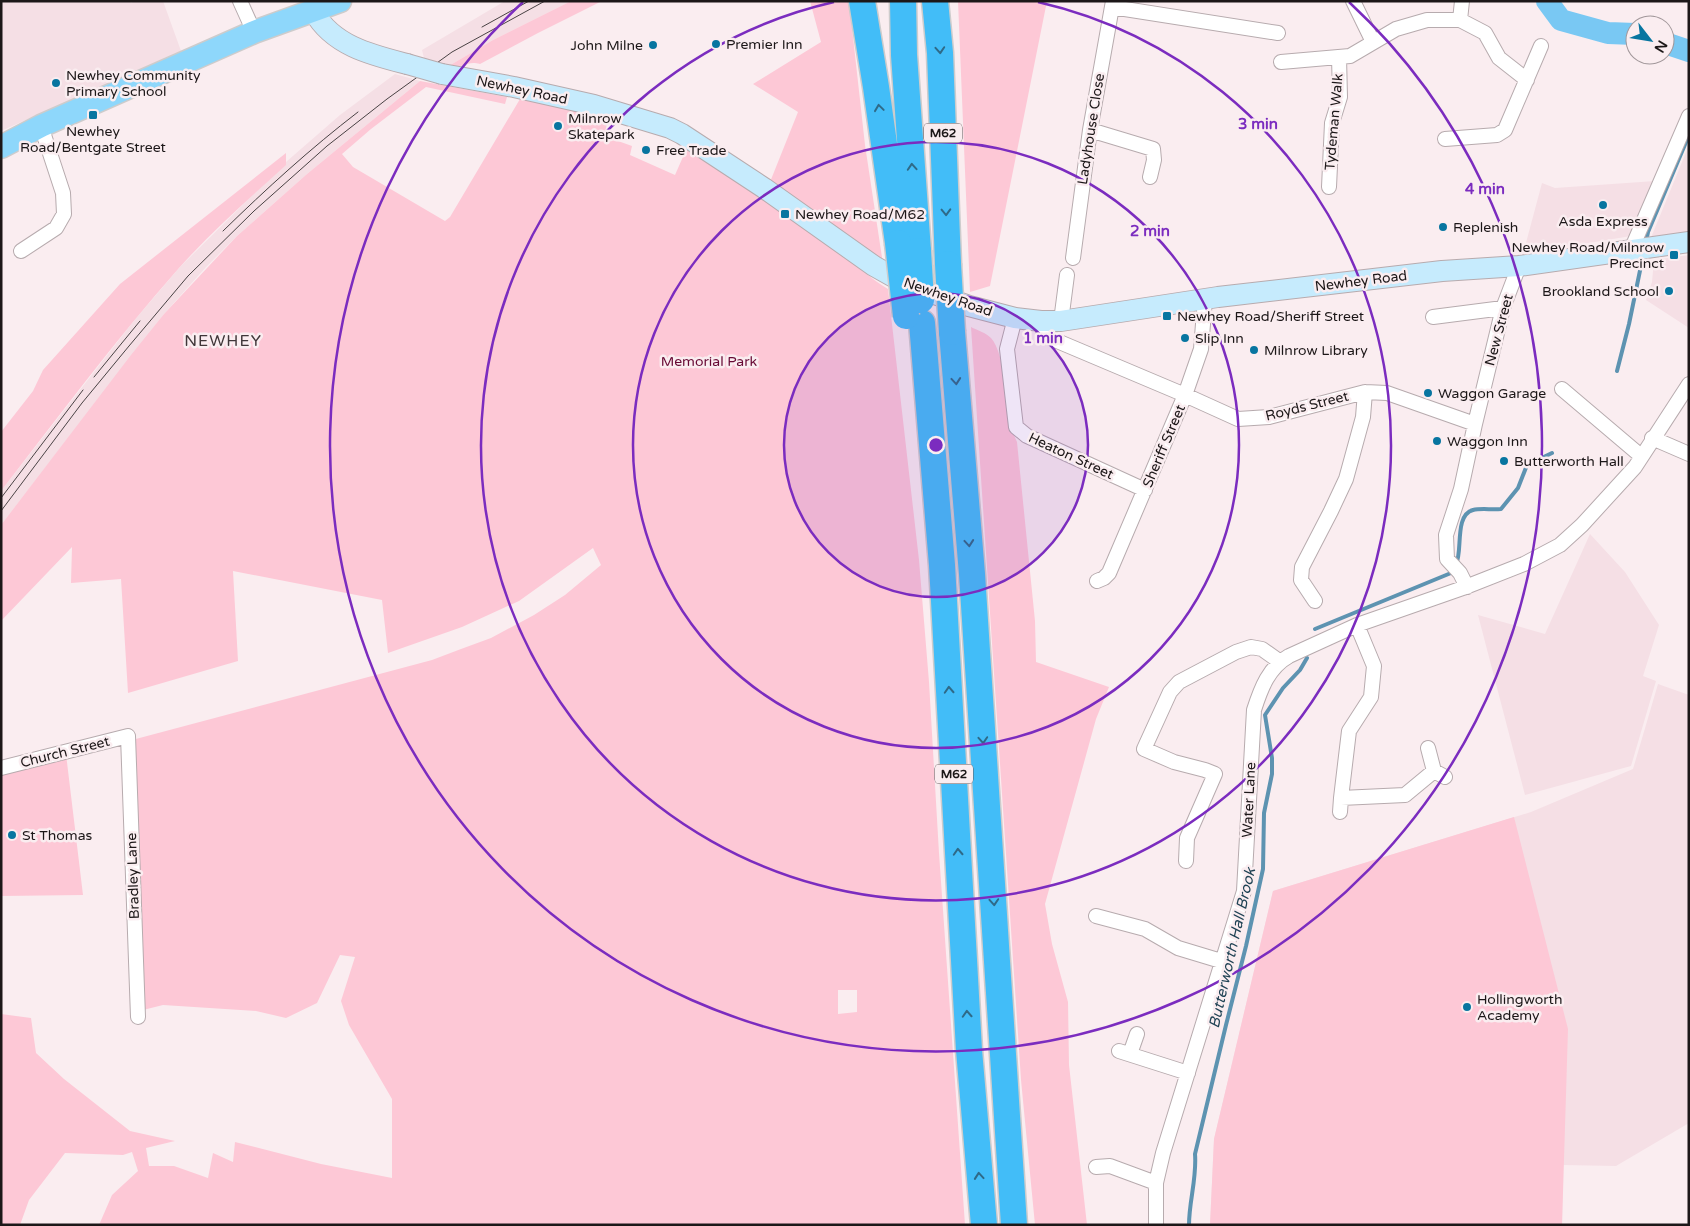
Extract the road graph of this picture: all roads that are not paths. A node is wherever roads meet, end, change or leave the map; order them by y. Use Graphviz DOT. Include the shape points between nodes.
graph roads {
  1 [pos="240,1"];
  2 [pos="340,1"];
  3 [pos="862,1"];
  4 [pos="903,1"];
  5 [pos="935,1"];
  6 [pos="1353,1"];
  7 [pos="1462,1"];
  8 [pos="1113,4"];
  9 [pos="314,12"];
  10 [pos="1460,20"];
  11 [pos="254,32"];
  12 [pos="1278,33"];
  13 [pos="1373,42"];
  14 [pos="1541,46"];
  15 [pos="1340,57"];
  16 [pos="1282,62"];
  17 [pos="1527,80"];
  18 [pos="1689,116"];
  19 [pos="41,126"];
  20 [pos="1090,130"];
  21 [pos="1445,139"];
  22 [pos="1,147"];
  23 [pos="1150,177"];
  24 [pos="1329,187"];
  25 [pos="1689,242"];
  26 [pos="908,247"];
  27 [pos="1639,249"];
  28 [pos="21,251"];
  29 [pos="1073,258"];
  30 [pos="1519,266"];
  31 [pos="1067,275"];
  32 [pos="1205,299"];
  33 [pos="1503,308"];
  34 [pos="1433,317"];
  35 [pos="1015,318"];
  36 [pos="1061,321"];
  37 [pos="1041,322"];
  38 [pos="1689,384"];
  39 [pos="1562,390"];
  40 [pos="1365,392"];
  41 [pos="1185,394"];
  42 [pos="1475,424"];
  43 [pos="1652,438"];
  44 [pos="1689,454"];
  45 [pos="1641,456"];
  46 [pos="1145,490"];
  47 [pos="1097,581"];
  48 [pos="1468,587"];
  49 [pos="1315,601"];
  50 [pos="1357,625"];
  51 [pos="1279,661"];
  52 [pos="128,736"];
  53 [pos="1428,748"];
  54 [pos="1,768"];
  55 [pos="1186,861"];
  56 [pos="1096,916"];
  57 [pos="1221,962"];
  58 [pos="138,1017"];
  59 [pos="1137,1034"];
  60 [pos="1188,1073"];
  61 [pos="1096,1168"];
  62 [pos="1156,1183"];
  63 [pos="984,1225"];
  64 [pos="1014,1225"];
  65 [pos="1156,1225"];
  1 -- 11 [label="street"];
  2 -- 9 [label="main road"];
  26 -- 3 [label="highway, M62, one-way"];
  26 -- 4 [label="highway, M62, one-way"];
  5 -- 64 [label="highway, M62, one-way, bridge" via="952,332 973,584"];
  6 -- 13 [label="street"];
  7 -- 10 [label="street"];
  8 -- 12 [label="street"];
  8 -- 20 [label="street, Ladyhouse Close"];
  9 -- 11 [label="main road"];
  9 -- 35 [label="street, Newhey Road, bridge" via="327,30 346,44 371,55 442,74 594,105 670,128 764,188 874,266 906,284"];
  10 -- 13 [label="street" via="1427,20 1396,29"];
  10 -- 17 [label="street" via="1485,33 1499,58"];
  11 -- 19 [label="main road"];
  13 -- 15 [label="street" via="1350,56"];
  14 -- 17 [label="street"];
  15 -- 16 [label="street"];
  15 -- 24 [label="street, Tydeman Walk" via="1340,97 1332,123"];
  17 -- 21 [label="street" via="1505,130 1497,135"];
  18 -- 27 [label="street"];
  19 -- 22 [label="main road"];
  19 -- 28 [label="street" via="63,193 64,214 56,228"];
  20 -- 23 [label="street" via="1153,149"];
  20 -- 29 [label="street, Ladyhouse Close"];
  25 -- 27 [label="street, Newhey Road"];
  63 -- 26 [label="highway, M62, one-way, bridge" via="968,1040 942,565"];
  27 -- 30 [label="street, Newhey Road"];
  30 -- 32 [label="street, Newhey Road" via="1442,271"];
  30 -- 33 [label="street, New Street"];
  31 -- 36 [label="street"];
  32 -- 36 [label="street, Newhey Road"];
  32 -- 41 [label="street, Sheriff Street" via="1201,349"];
  33 -- 34 [label="street"];
  33 -- 42 [label="street, New Street"];
  35 -- 37 [label="street, Newhey Road"];
  35 -- 46 [label="street, Heaton Street" via="1007,349 1016,427 1027,436"];
  36 -- 37 [label="street, Newhey Road"];
  37 -- 41 [label="street, Royds Street" via="1050,338"];
  38 -- 43 [label="street"];
  39 -- 45 [label="street"];
  40 -- 41 [label="street, Royds Street" via="1269,418 1238,419"];
  40 -- 42 [label="street, Royds Street" via="1387,393"];
  40 -- 49 [label="street" via="1363,417 1346,479 1302,567 1302,580"];
  41 -- 46 [label="street, Sheriff Street"];
  42 -- 48 [label="street" via="1461,489 1446,535 1446,559"];
  43 -- 44 [label="street"];
  43 -- 45 [label="street"];
  45 -- 48 [label="street" via="1635,467 1560,545"];
  46 -- 47 [label="street, Sheriff Street" via="1110,573"];
  48 -- 50 [label="street"];
  50 -- 51 [label="street"];
  50 -- 53 [label="street" via="1374,666 1371,697 1349,731 1340,805 1405,795 1439,774"];
  51 -- 55 [label="street" via="1262,649 1252,647 1178,682 1170,692 1144,749 1215,774 1187,838"];
  51 -- 57 [label="street, Water Lane" via="1261,687 1254,710 1244,891"];
  52 -- 54 [label="street, Church Street"];
  52 -- 58 [label="street, Bradley Lane"];
  56 -- 57 [label="street" via="1145,929 1178,948"];
  57 -- 60 [label="street, Water Lane"];
  59 -- 60 [label="street" via="1124,1052"];
  60 -- 62 [label="street, Water Lane" via="1162,1153"];
  61 -- 62 [label="street" via="1110,1166"];
  62 -- 65 [label="street, Water Lane"];
}
